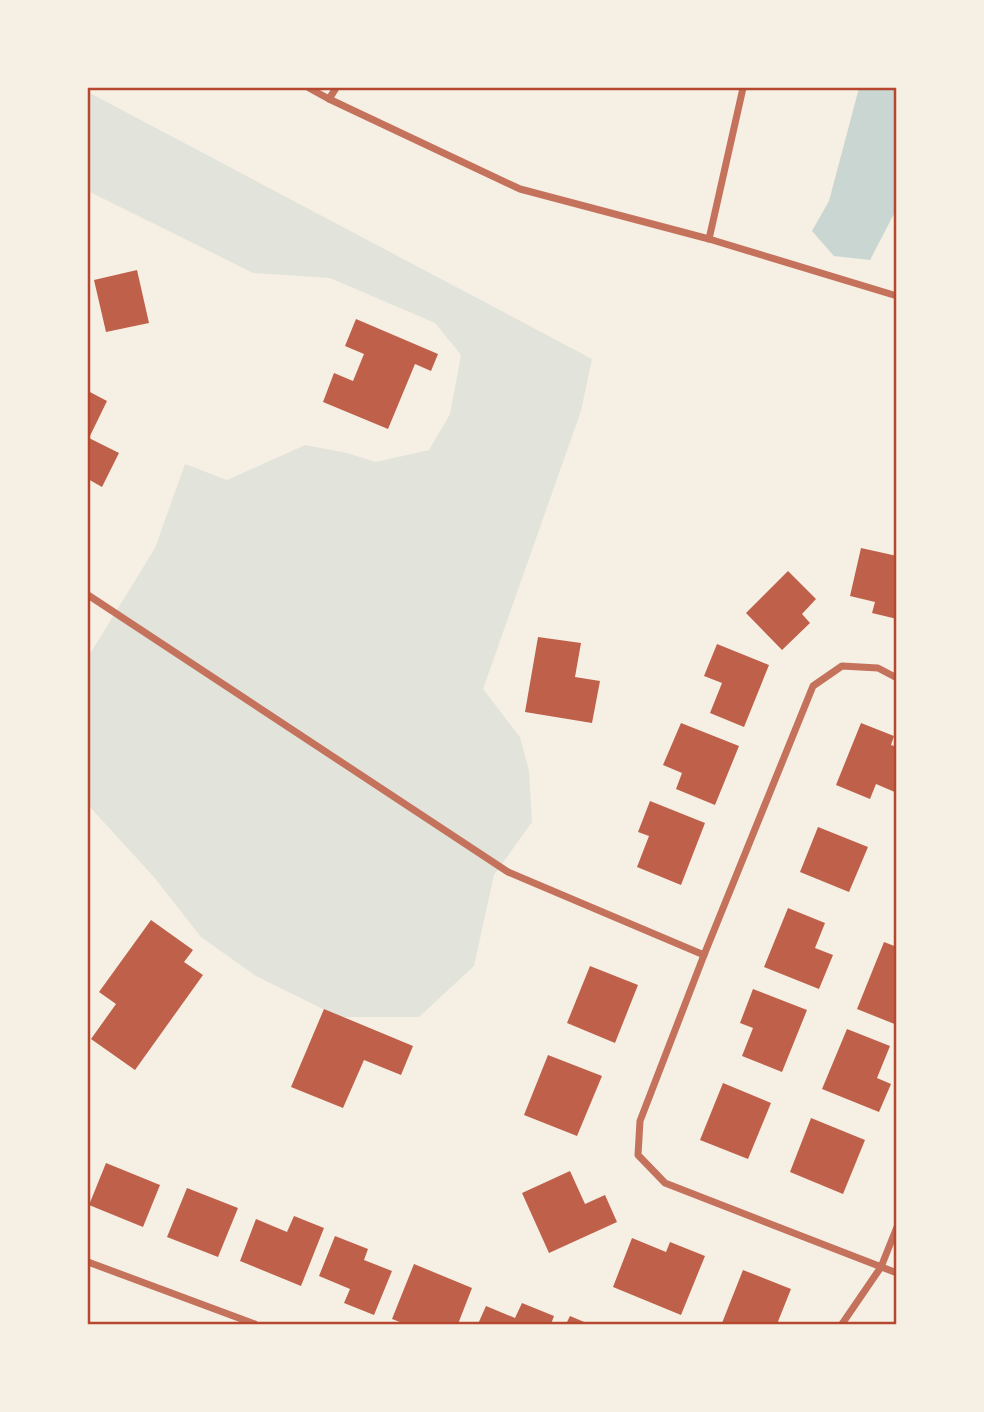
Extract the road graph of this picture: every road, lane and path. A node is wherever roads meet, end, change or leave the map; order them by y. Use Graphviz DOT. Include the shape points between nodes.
graph roads {
  1 [pos="309,88"];
  2 [pos="336,88"];
  3 [pos="743,88"];
  4 [pos="329,99"];
  5 [pos="709,239"];
  6 [pos="897,296"];
  7 [pos="88,595"];
  8 [pos="897,678"];
  9 [pos="704,954"];
  10 [pos="897,1227"];
  11 [pos="88,1262"];
  12 [pos="881,1267"];
  13 [pos="897,1273"];
  14 [pos="255,1325"];
  15 [pos="842,1325"];
  1 -- 4 [label="street"];
  2 -- 4 [label="street"];
  3 -- 5 [label="street"];
  4 -- 5 [label="street" via="520,189"];
  5 -- 6 [label="street"];
  7 -- 9 [label="street" via="508,872"];
  8 -- 9 [label="street" via="878,668 842,666 813,687"];
  9 -- 12 [label="street" via="640,1121 638,1155 665,1183"];
  10 -- 12 [label="street"];
  11 -- 14 [label="street"];
  12 -- 13 [label="street"];
  12 -- 15 [label="street"];
}
